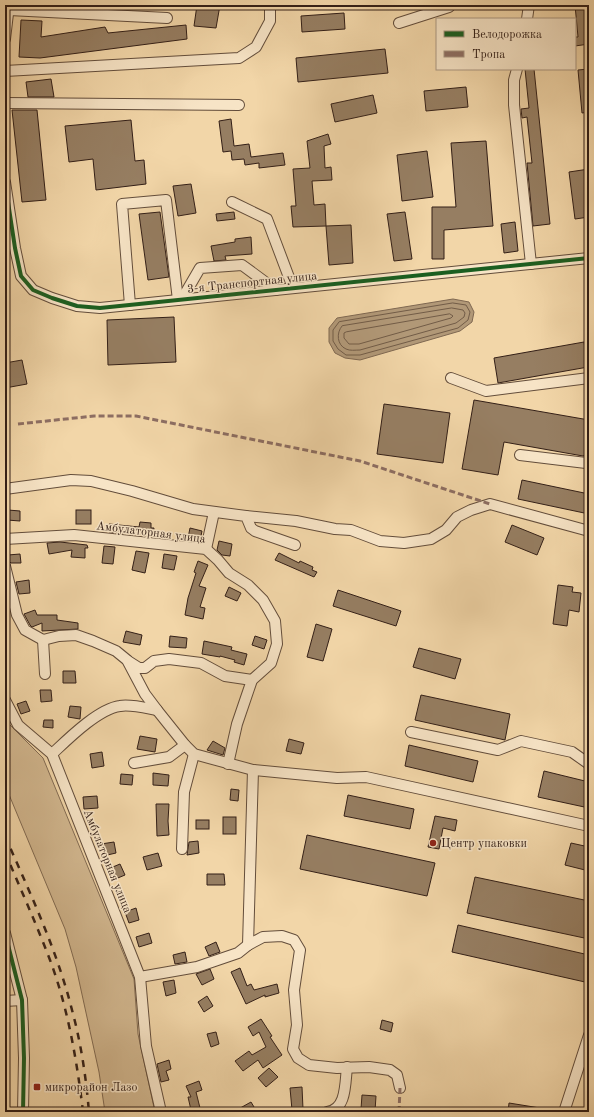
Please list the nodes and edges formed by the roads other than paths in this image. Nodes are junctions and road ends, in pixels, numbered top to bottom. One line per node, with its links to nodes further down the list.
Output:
1 (270, 5): 10 (street)
2 (449, 5): 7 (street)
3 (529, 5): 6 (street)
4 (9, 8): 5 (street); 8 (street)
5 (167, 18)
6 (527, 18)
7 (399, 23)
8 (5, 39)
9 (517, 70): 16 (street)
10 (5, 71)
11 (5, 103): 12 (street)
12 (239, 105)
13 (5, 182): 20 (street, 3-я Транспортная улица)
14 (232, 202): 17 (street)
15 (589, 258): 16 (street, 3-я Транспортная улица)
16 (531, 264): 17 (street, 3-я Транспортная улица)
17 (293, 288): 18 (street, 3-я Транспортная улица)
18 (276, 290): 19 (street, 3-я Транспортная улица); 19 (street)
19 (180, 300): 20 (street, 3-я Транспортная улица); 20 (street)
20 (130, 304)
21 (451, 378): 22 (street)
22 (589, 378)
23 (520, 455): 24 (street)
24 (589, 459)
25 (5, 489): 26 (street)
26 (214, 512): 27 (street); 31 (street)
27 (246, 516): 28 (street); 30 (street)
28 (589, 531)
29 (5, 539): 31 (street, Амбулаторная улица)
30 (295, 545)
31 (206, 549): 36 (street, Амбулаторная улица)
32 (5, 566): 33 (street)
33 (43, 640): 34 (street); 35 (street)
34 (127, 660): 36 (street); 38 (street)
35 (45, 674)
36 (252, 680): 44 (street, Амбулаторная улица)
37 (5, 700): 41 (street, Амбулаторная улица)
38 (157, 710): 40 (street); 41 (street)
39 (411, 732): 45 (street)
40 (184, 745): 42 (street); 43 (street)
41 (52, 754): 51 (street, Амбулаторная улица)
42 (194, 754): 44 (street); 48 (street)
43 (134, 763)
44 (228, 764): 46 (street)
45 (589, 764)
46 (253, 770): 47 (street); 50 (street)
47 (589, 826)
48 (182, 849)
49 (5, 933): 53 (street)
50 (248, 945): 51 (street); 55 (street)
51 (140, 977): 58 (street, Амбулаторная улица)
52 (5, 1000): 53 (street)
53 (22, 1000): 57 (street)
54 (589, 1035): 60 (street)
55 (347, 1067): 56 (street); 59 (street)
56 (400, 1088)
57 (23, 1112)
58 (161, 1112)
59 (327, 1112)
60 (564, 1112)

